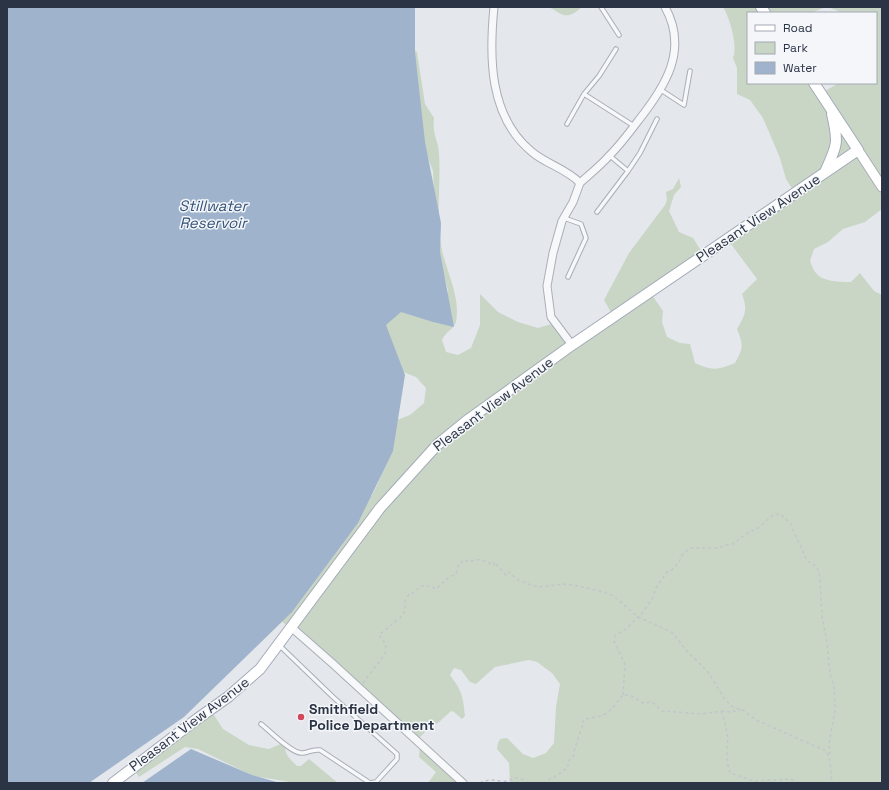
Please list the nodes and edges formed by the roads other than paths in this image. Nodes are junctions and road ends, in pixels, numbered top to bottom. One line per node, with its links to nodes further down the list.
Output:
1 (494, 7): 18 (street)
2 (600, 7): 4 (lane)
3 (664, 7): 8 (street)
4 (619, 35)
5 (616, 49): 9 (lane)
6 (690, 71): 8 (lane)
7 (815, 84): 10 (main road)
8 (661, 90): 13 (street)
9 (584, 94): 12 (lane); 13 (lane)
10 (831, 108): 14 (main road); 17 (main road)
11 (657, 119): 16 (lane)
12 (567, 124)
13 (634, 126): 15 (street)
14 (858, 150): 17 (main road, Pleasant View Avenue); 19 (main road)
15 (610, 156): 16 (lane); 18 (street)
16 (628, 171): 20 (lane)
17 (825, 172): 23 (main road, Pleasant View Avenue)
18 (580, 184): 21 (street)
19 (882, 187)
20 (597, 212)
21 (564, 218): 22 (lane); 23 (street)
22 (568, 276)
23 (572, 345): 24 (main road, Pleasant View Avenue)
24 (290, 627): 25 (main road, Pleasant View Avenue); 28 (street)
25 (278, 644): 26 (lane); 27 (main road, Pleasant View Avenue)
26 (261, 724)
27 (113, 783)
28 (463, 783)

